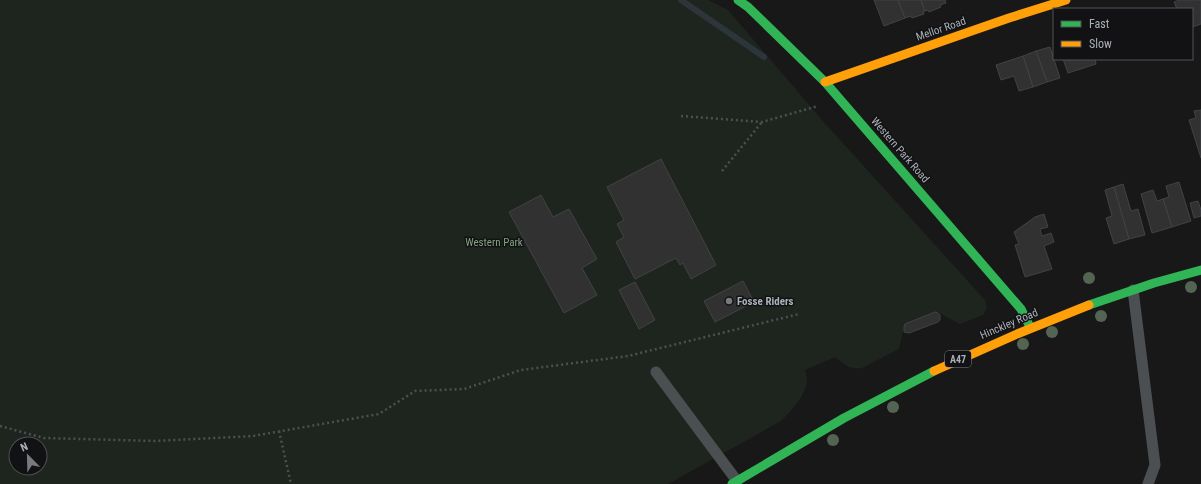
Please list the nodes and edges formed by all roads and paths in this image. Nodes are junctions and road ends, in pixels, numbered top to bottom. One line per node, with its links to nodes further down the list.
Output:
1 (738, 0): 3 (street, Western Park Road)
2 (1066, 0): 3 (street, Mellor Road)
3 (825, 82): 4 (street, Western Park Road)
4 (840, 99): 6 (path); 11 (street, Western Park Road)
5 (681, 116): 6 (path)
6 (762, 122): 7 (path)
7 (722, 171)
8 (1201, 270): 9 (street, Hinckley Road / A47)
9 (1133, 290): 11 (street, Hinckley Road / A47); 17 (lane)
10 (799, 314): 14 (path)
11 (1030, 327): 15 (street, Hinckley Road / A47)
12 (656, 372): 15 (lane)
13 (0, 426): 14 (path)
14 (279, 431): 16 (path)
15 (734, 483)
16 (291, 484)
17 (1148, 484)

